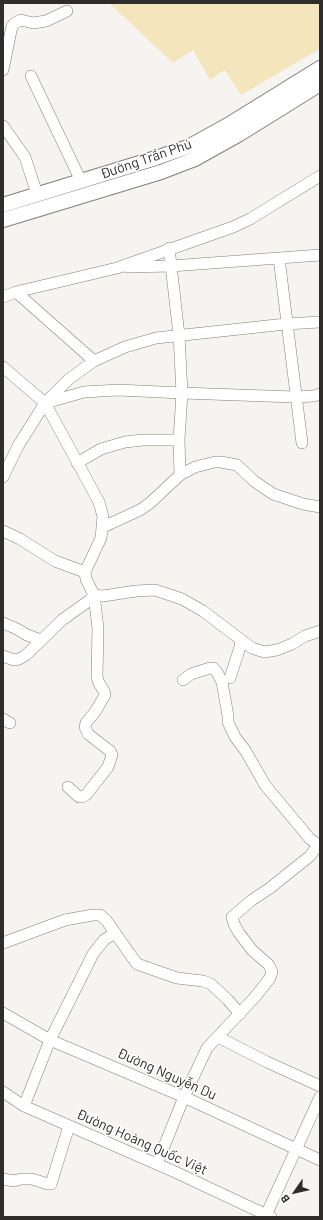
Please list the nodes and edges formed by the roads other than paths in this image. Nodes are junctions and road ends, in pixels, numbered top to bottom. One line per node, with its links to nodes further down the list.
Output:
1 (67, 11): 2 (street)
2 (4, 63)
3 (320, 68): 8 (main road, Đường Trần Phú)
4 (31, 76): 8 (street)
5 (320, 84): 11 (main road, Đường Trần Phú)
6 (3, 126): 9 (street)
7 (320, 176): 12 (street)
8 (81, 181): 9 (main road, Đường Trần Phú)
9 (38, 194): 10 (main road, Đường Trần Phú)
10 (3, 205)
11 (3, 220)
12 (169, 248): 15 (street); 16 (street)
13 (320, 255): 14 (street)
14 (279, 258): 15 (street); 20 (street)
15 (171, 266): 16 (street); 21 (street)
16 (117, 268): 17 (street)
17 (16, 292): 18 (street); 22 (street)
18 (3, 297)
19 (320, 322): 20 (street)
20 (286, 324): 21 (street); 26 (street)
21 (180, 335): 22 (street); 24 (street)
22 (94, 361): 27 (street)
23 (3, 367): 27 (street)
24 (182, 393): 26 (street); 27 (street); 28 (street)
25 (320, 394): 26 (street)
26 (295, 397): 29 (street)
27 (45, 403): 30 (street); 32 (street)
28 (179, 440): 30 (street); 31 (street)
29 (302, 443)
30 (77, 463): 34 (street)
31 (180, 475): 33 (street); 34 (street)
32 (3, 477)
33 (320, 507)
34 (103, 527): 36 (street)
35 (3, 531): 36 (street)
36 (85, 572): 37 (street)
37 (94, 595): 40 (street); 41 (street); 45 (street)
38 (3, 623): 40 (street)
39 (320, 631): 41 (street)
40 (41, 640): 42 (street)
41 (241, 640): 43 (street)
42 (3, 656)
43 (230, 678)
44 (183, 680): 46 (street)
45 (68, 787)
46 (319, 845): 50 (street)
47 (115, 934): 48 (street); 50 (street); 52 (street)
48 (3, 943)
49 (3, 1013): 52 (street, Đường Nguyễn Du)
50 (240, 1014): 51 (street)
51 (218, 1037): 53 (street); 55 (street)
52 (50, 1040): 55 (street, Đường Nguyễn Du); 57 (street)
53 (320, 1086)
54 (3, 1092): 57 (street, Đường Hoàng Quốc Việt)
55 (184, 1097): 59 (street, Đường Nguyễn Du); 61 (street)
56 (320, 1098): 59 (street)
57 (24, 1106): 58 (street, Đường Hoàng Quốc Việt)
58 (68, 1126): 61 (street, Đường Hoàng Quốc Việt); 62 (street)
59 (296, 1149): 60 (street, Đường Nguyễn Du); 63 (street)
60 (320, 1160)
61 (157, 1164): 63 (street, Đường Hoàng Quốc Việt)
62 (3, 1179)
63 (269, 1216)

